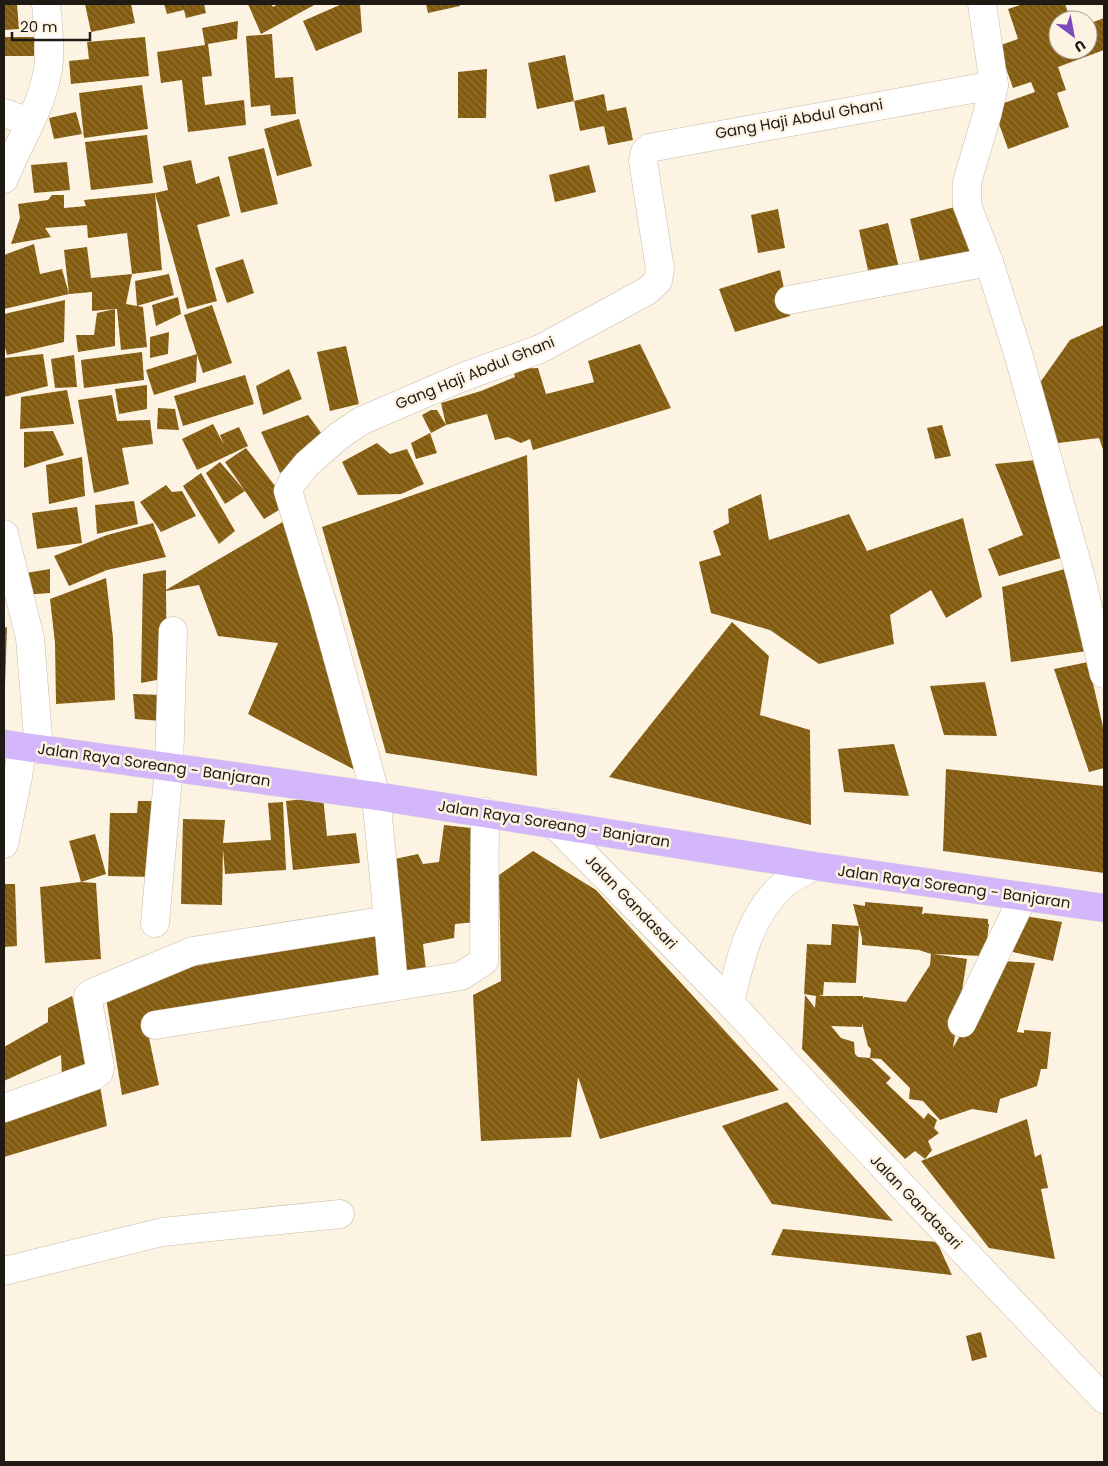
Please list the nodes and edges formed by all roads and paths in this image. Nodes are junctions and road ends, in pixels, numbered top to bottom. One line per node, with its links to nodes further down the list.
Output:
1 (46, 4): 5 (street)
2 (982, 4): 3 (street)
3 (994, 84): 7 (street); 14 (street, Gang Haji Abdul Ghani)
4 (4, 113): 5 (street)
5 (30, 122): 6 (street)
6 (4, 179)
7 (989, 262): 8 (street); 11 (street)
8 (790, 300)
9 (4, 534): 12 (street)
10 (173, 631): 13 (street)
11 (1104, 674)
12 (22, 747): 13 (main road, Jalan Raya Soreang - Banjaran); 17 (street)
13 (169, 767): 14 (main road, Jalan Raya Soreang - Banjaran); 22 (street)
14 (376, 796): 15 (main road, Jalan Raya Soreang - Banjaran); 21 (street)
15 (485, 812): 16 (main road, Jalan Raya Soreang - Banjaran); 23 (street)
16 (553, 823): 18 (main road, Jalan Raya Soreang - Banjaran); 24 (street, Jalan Gandasari)
17 (4, 844)
18 (814, 866): 19 (main road, Jalan Raya Soreang - Banjaran); 24 (street)
19 (1023, 897): 20 (main road, Jalan Raya Soreang - Banjaran); 25 (street)
20 (1104, 908)
21 (388, 920): 23 (street); 27 (street)
22 (155, 923)
23 (394, 986): 26 (street)
24 (730, 1003): 30 (street, Jalan Gandasari)
25 (962, 1023)
26 (155, 1025)
27 (4, 1108)
28 (340, 1214): 29 (street)
29 (4, 1271)
30 (1104, 1399)

